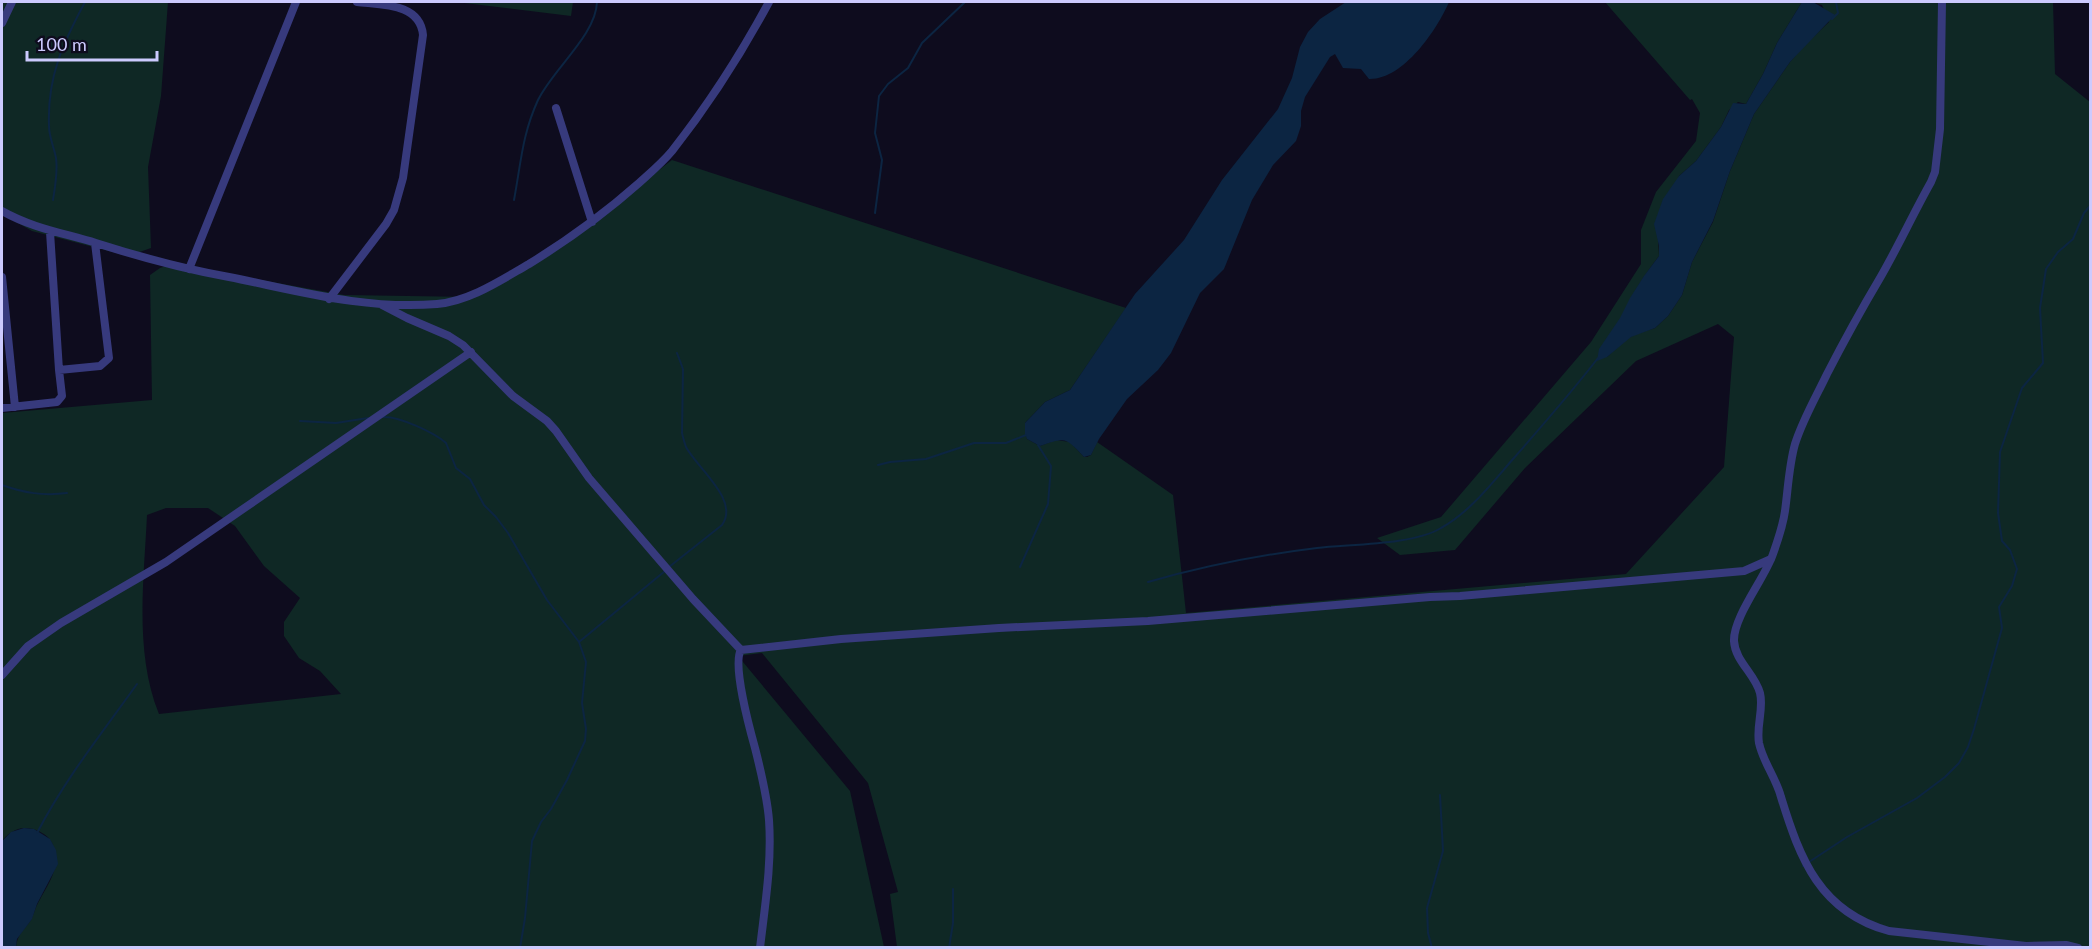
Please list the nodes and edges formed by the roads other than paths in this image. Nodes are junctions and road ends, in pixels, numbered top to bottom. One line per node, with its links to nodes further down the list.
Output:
1 (12, 2): 6 (street)
2 (296, 2): 12 (street)
3 (357, 2): 14 (street)
4 (769, 2): 9 (street)
5 (1942, 2): 20 (street)
6 (2, 23)
7 (556, 108): 9 (street)
8 (2, 211): 10 (street)
9 (592, 222): 15 (street)
10 (50, 232): 11 (street); 17 (street)
11 (95, 243): 12 (street); 17 (street)
12 (189, 270): 14 (street)
13 (2, 277): 18 (street)
14 (329, 299): 15 (street)
15 (382, 304): 16 (street)
16 (471, 352): 21 (street); 22 (street)
17 (59, 370): 18 (street)
18 (15, 407): 19 (street)
19 (2, 408)
20 (1771, 559): 21 (street); 24 (street)
21 (741, 650): 23 (street)
22 (2, 675)
23 (760, 948)
24 (2078, 948)

